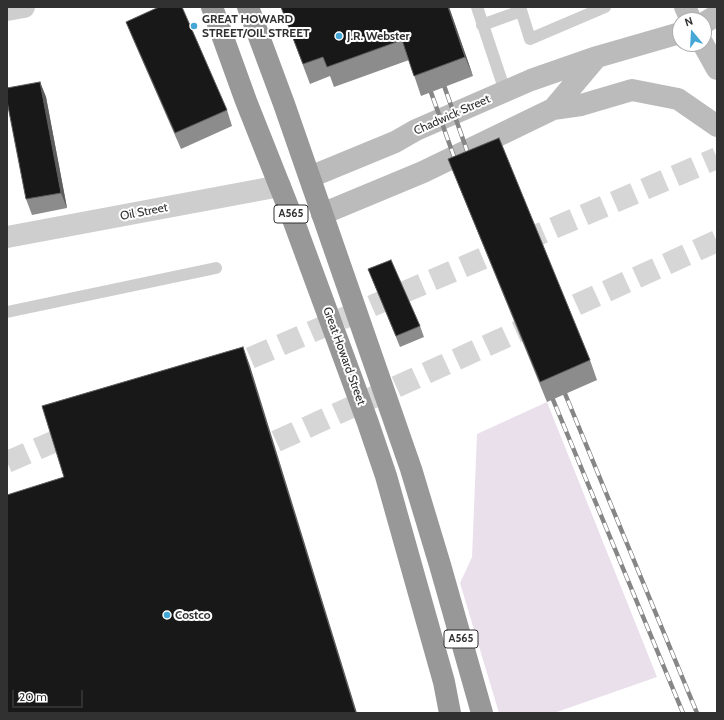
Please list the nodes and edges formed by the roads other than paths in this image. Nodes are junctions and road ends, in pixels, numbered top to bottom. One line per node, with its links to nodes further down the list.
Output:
1 (24, 7): 7 (street)
2 (212, 7): 17 (highway, Great Howard Street / A565)
3 (248, 7): 16 (highway, A565)
4 (477, 7): 8 (lane)
5 (605, 7): 6 (lane)
6 (520, 9): 8 (lane)
7 (7, 10)
8 (482, 24): 13 (lane)
9 (672, 36): 11 (street, Chadwick Street)
10 (707, 52): 12 (street)
11 (597, 57): 13 (street, Chadwick Street); 14 (street)
12 (717, 69)
13 (505, 91): 16 (street, Chadwick Street)
14 (553, 110): 15 (street); 18 (street)
15 (717, 126)
16 (310, 177): 18 (highway, A565)
17 (280, 186): 19 (street, Oil Street); 22 (highway, Great Howard Street / A565)
18 (322, 214): 23 (highway, A565)
19 (7, 237)
20 (216, 268): 21 (lane)
21 (7, 312)
22 (450, 713)
23 (482, 713)

